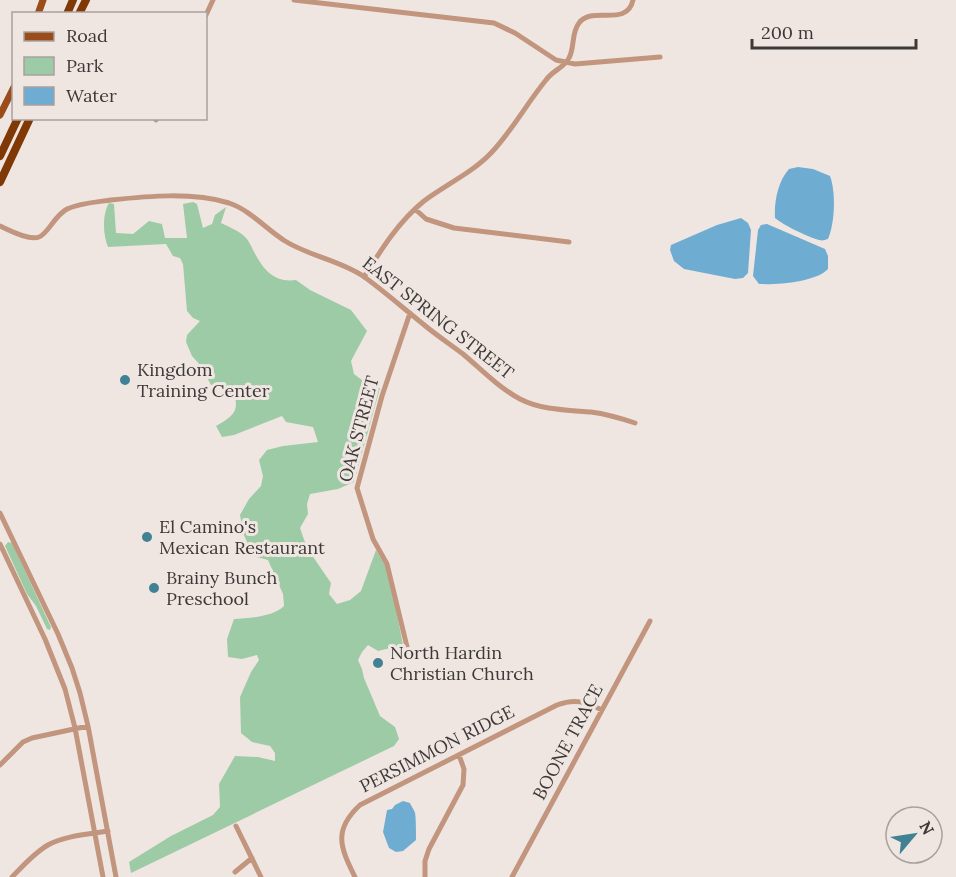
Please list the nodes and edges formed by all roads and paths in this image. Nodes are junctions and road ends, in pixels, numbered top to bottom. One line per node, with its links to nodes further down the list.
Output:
1 (294, 0): 4 (street)
2 (633, 0): 4 (street)
3 (660, 57): 4 (street)
4 (566, 63): 11 (street)
5 (12, 91): 6 (main road)
6 (0, 115)
7 (17, 120): 9 (highway)
8 (29, 120): 10 (highway)
9 (0, 156)
10 (0, 182)
11 (415, 209): 13 (street); 14 (street)
12 (0, 226): 14 (street, EAST SPRING STREET)
13 (569, 242)
14 (364, 277): 15 (street, EAST SPRING STREET)
15 (410, 314): 16 (street, EAST SPRING STREET); 20 (street, OAK STREET)
16 (635, 423)
17 (0, 513): 22 (street)
18 (0, 544): 23 (street)
19 (650, 621): 21 (street, BOONE TRACE)
20 (409, 655)
21 (602, 710): 24 (street, PERSIMMON RIDGE); 37 (street, BOONE TRACE)
22 (88, 726): 23 (street); 27 (street)
23 (75, 728): 25 (street); 28 (street)
24 (459, 755): 35 (street, PERSIMMON RIDGE); 36 (street)
25 (0, 765)
26 (236, 826): 29 (street)
27 (108, 831): 28 (street); 33 (street)
28 (95, 833): 31 (street); 32 (street)
29 (252, 858): 30 (street); 34 (street)
30 (235, 872)
31 (12, 877)
32 (103, 877)
33 (116, 877)
34 (261, 877)
35 (355, 877)
36 (425, 877)
37 (512, 877)

